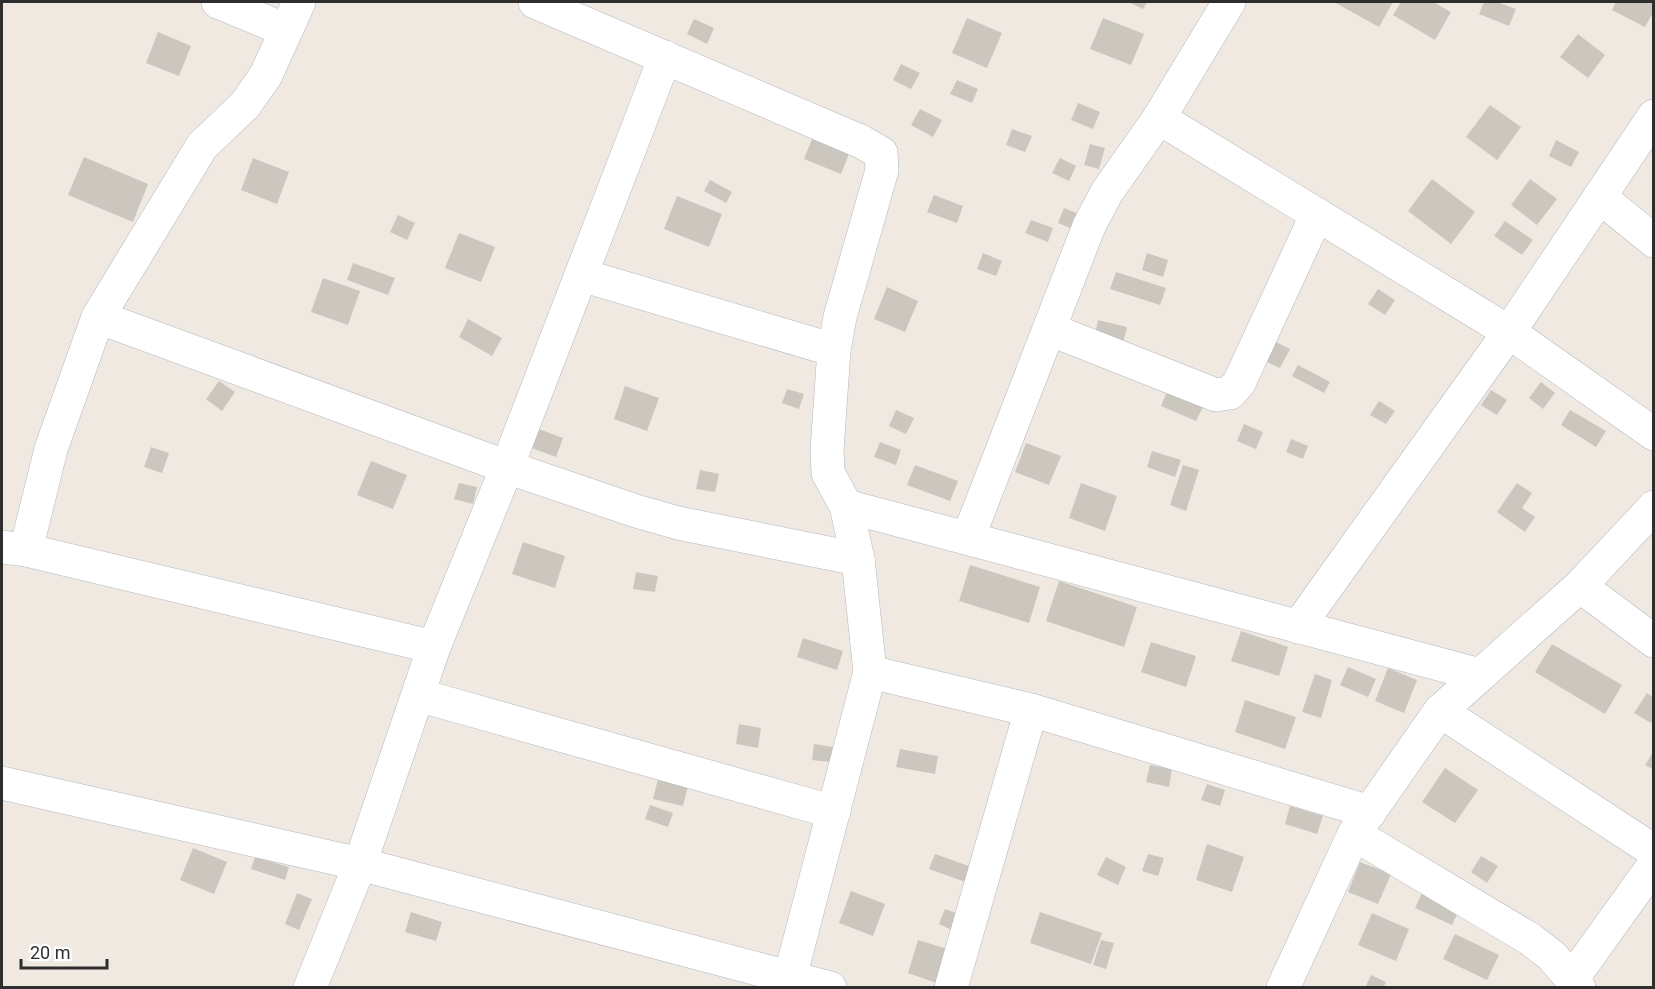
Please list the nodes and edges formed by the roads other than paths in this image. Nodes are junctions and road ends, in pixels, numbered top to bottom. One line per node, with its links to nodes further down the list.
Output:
1 (218, 2): 4 (street)
2 (535, 2): 5 (street)
3 (1229, 2): 7 (street)
4 (292, 16): 12 (street)
5 (665, 57): 11 (street); 15 (street)
6 (1653, 116): 8 (street)
7 (1159, 118): 9 (street); 13 (street)
8 (1600, 196): 10 (street); 14 (street)
9 (1317, 214): 13 (street); 14 (street)
10 (1653, 240)
11 (581, 275): 15 (street); 17 (street)
12 (98, 317): 17 (street); 21 (street)
13 (1049, 329): 20 (street)
14 (1509, 332): 16 (street); 24 (street)
15 (834, 350): 18 (street)
16 (1653, 434)
17 (507, 467): 22 (street); 26 (street)
18 (846, 506): 20 (street); 22 (street)
19 (1653, 507): 23 (street)
20 (968, 538): 24 (street)
21 (14, 549): 26 (street)
22 (858, 559): 27 (street)
23 (1580, 586): 25 (street); 28 (street)
24 (1298, 627): 28 (street)
25 (1653, 642)
26 (434, 646): 29 (street)
27 (870, 672): 30 (street); 33 (street)
28 (1480, 675): 31 (street)
29 (418, 694): 33 (street); 36 (street)
30 (1031, 710): 34 (street); 41 (street)
31 (1440, 711): 34 (street); 35 (street)
32 (2, 783): 36 (street)
33 (834, 812): 39 (street)
34 (1362, 823): 38 (street); 42 (street)
35 (1653, 851)
36 (360, 864): 39 (street); 40 (street)
37 (1653, 865): 38 (street)
38 (1575, 983)
39 (812, 984)
40 (310, 987)
41 (951, 987)
42 (1283, 987)

